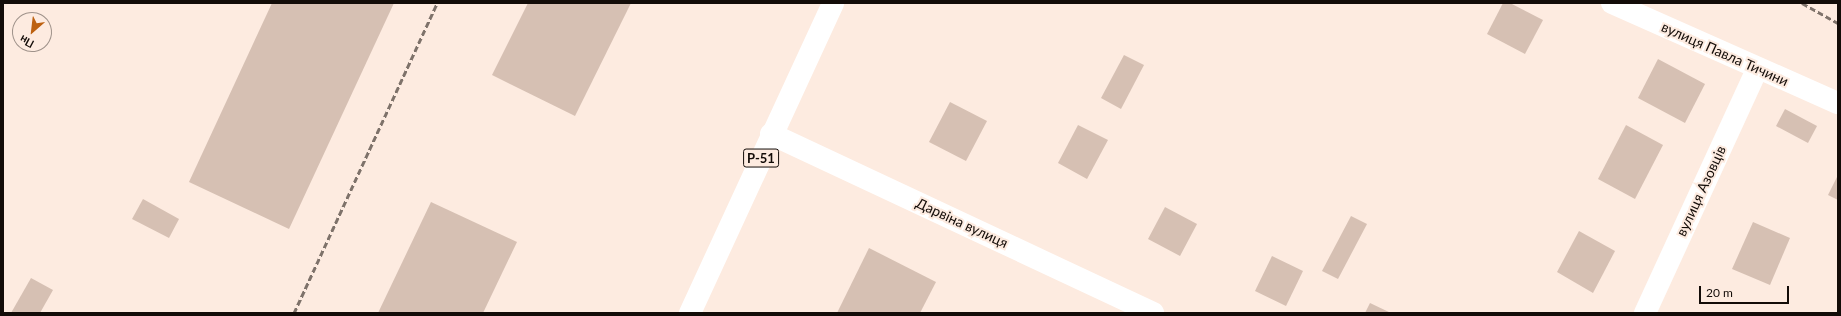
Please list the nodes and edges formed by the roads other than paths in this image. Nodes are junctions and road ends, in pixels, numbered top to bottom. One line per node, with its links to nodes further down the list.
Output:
1 (833, 3): 5 (street, Р-51)
2 (1612, 3): 3 (street, вулиця Павла Тичини)
3 (1757, 69): 4 (street, вулиця Павла Тичини); 8 (street, вулиця Азовців)
4 (1838, 102)
5 (771, 134): 6 (street, Р-51); 7 (street, Дарвіна вулиця)
6 (690, 313)
7 (1153, 313)
8 (1645, 313)

